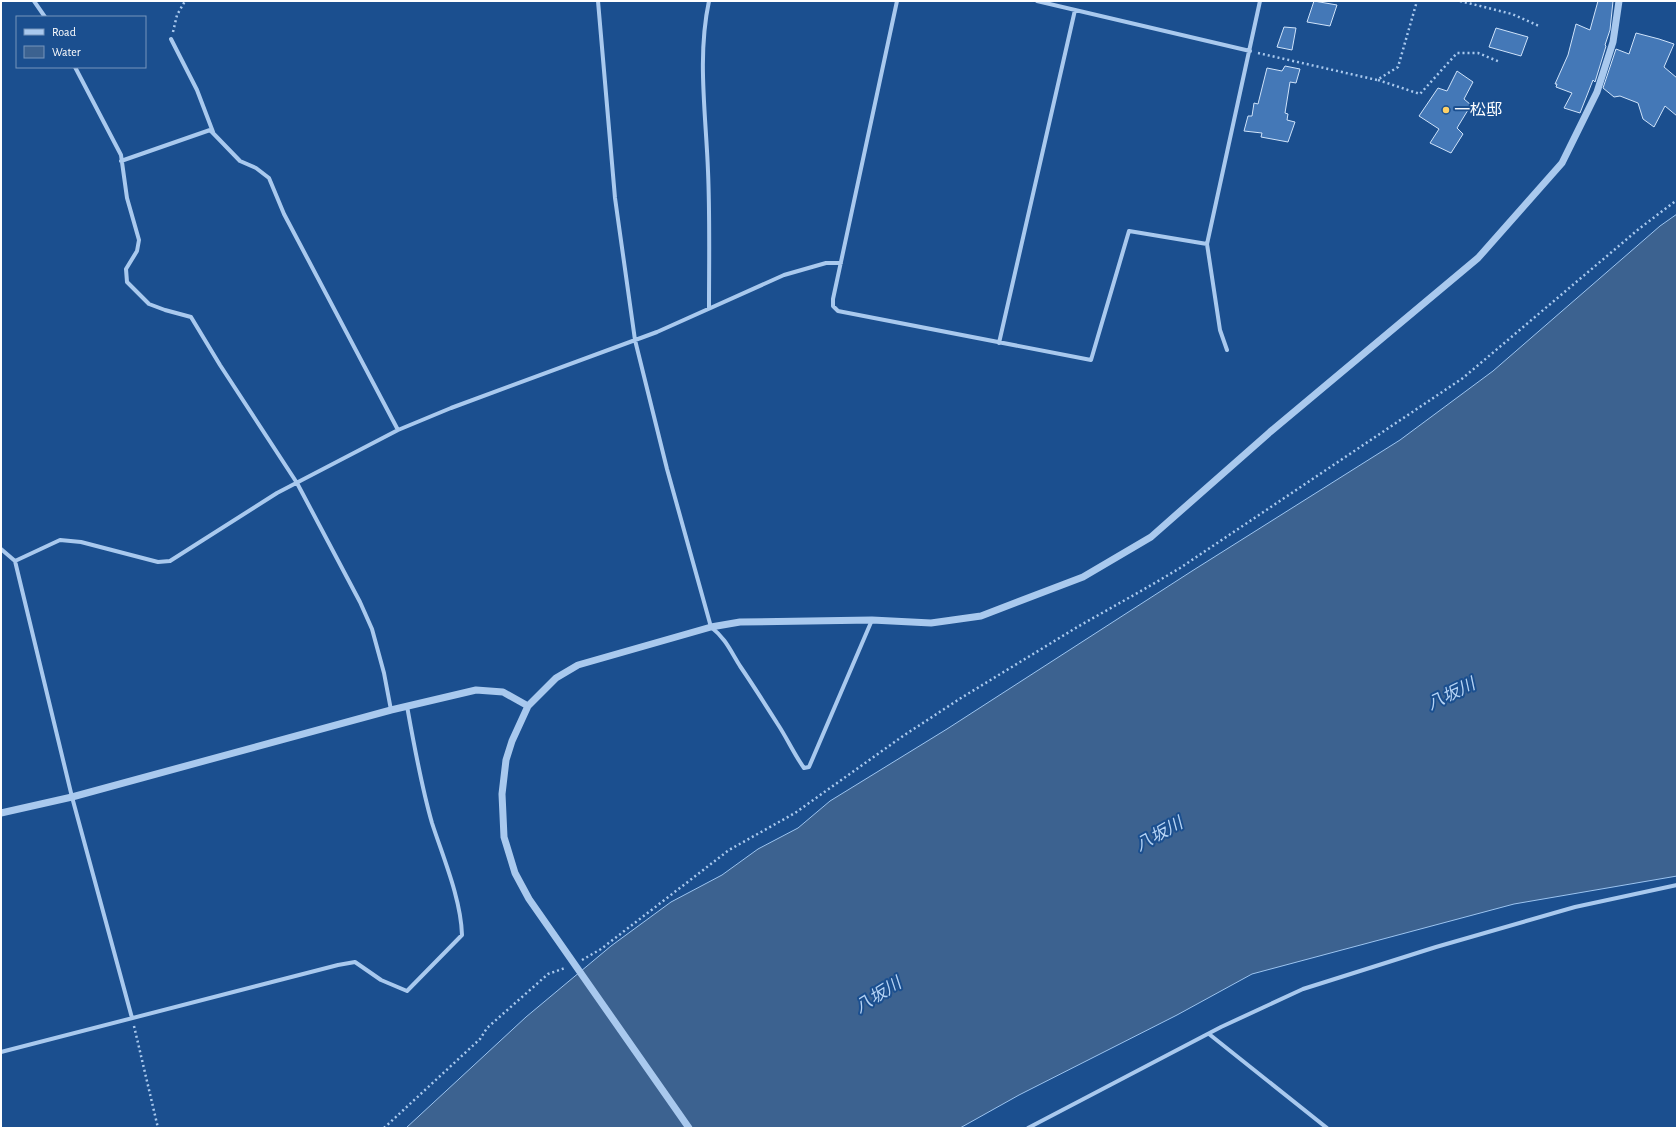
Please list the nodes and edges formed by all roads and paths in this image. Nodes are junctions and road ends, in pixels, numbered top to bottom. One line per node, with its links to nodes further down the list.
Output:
1 (34, 1): 12 (street)
2 (185, 1): 14 (path)
3 (598, 1): 25 (street)
4 (708, 1): 24 (street)
5 (897, 1): 23 (street)
6 (1037, 1): 11 (street)
7 (1260, 1): 15 (street)
8 (1416, 1): 18 (path)
9 (1460, 1): 13 (path)
10 (1619, 1): 32 (street)
11 (1075, 10): 15 (street); 26 (street)
12 (44, 16)
13 (1539, 26)
14 (171, 39): 19 (street)
15 (1250, 51): 18 (path); 22 (street)
16 (1500, 62): 18 (path)
17 (75, 68): 20 (street)
18 (1377, 80)
19 (214, 134): 20 (street); 28 (street)
20 (121, 161): 29 (street)
21 (1677, 200): 40 (path)
22 (1207, 244): 26 (street); 27 (street)
23 (840, 263): 24 (street); 26 (street)
24 (709, 308): 25 (street)
25 (635, 340): 28 (street); 33 (street)
26 (999, 343)
27 (1227, 350)
28 (398, 430): 29 (street)
29 (298, 483): 31 (street); 36 (street)
30 (1, 549): 31 (street)
31 (14, 561): 37 (street)
32 (872, 620): 33 (street); 33 (street)
33 (710, 628): 35 (street)
34 (407, 706): 35 (street); 36 (street); 41 (street)
35 (528, 706): 40 (street)
36 (391, 710): 37 (street)
37 (72, 797): 38 (street); 41 (street)
38 (1, 813)
39 (1677, 885): 42 (street)
40 (575, 964): 45 (path); 46 (street)
41 (132, 1018): 43 (street); 44 (path)
42 (1209, 1034): 47 (street); 48 (street)
43 (1, 1052)
44 (158, 1128)
45 (384, 1128)
46 (689, 1128)
47 (1028, 1128)
48 (1327, 1128)

